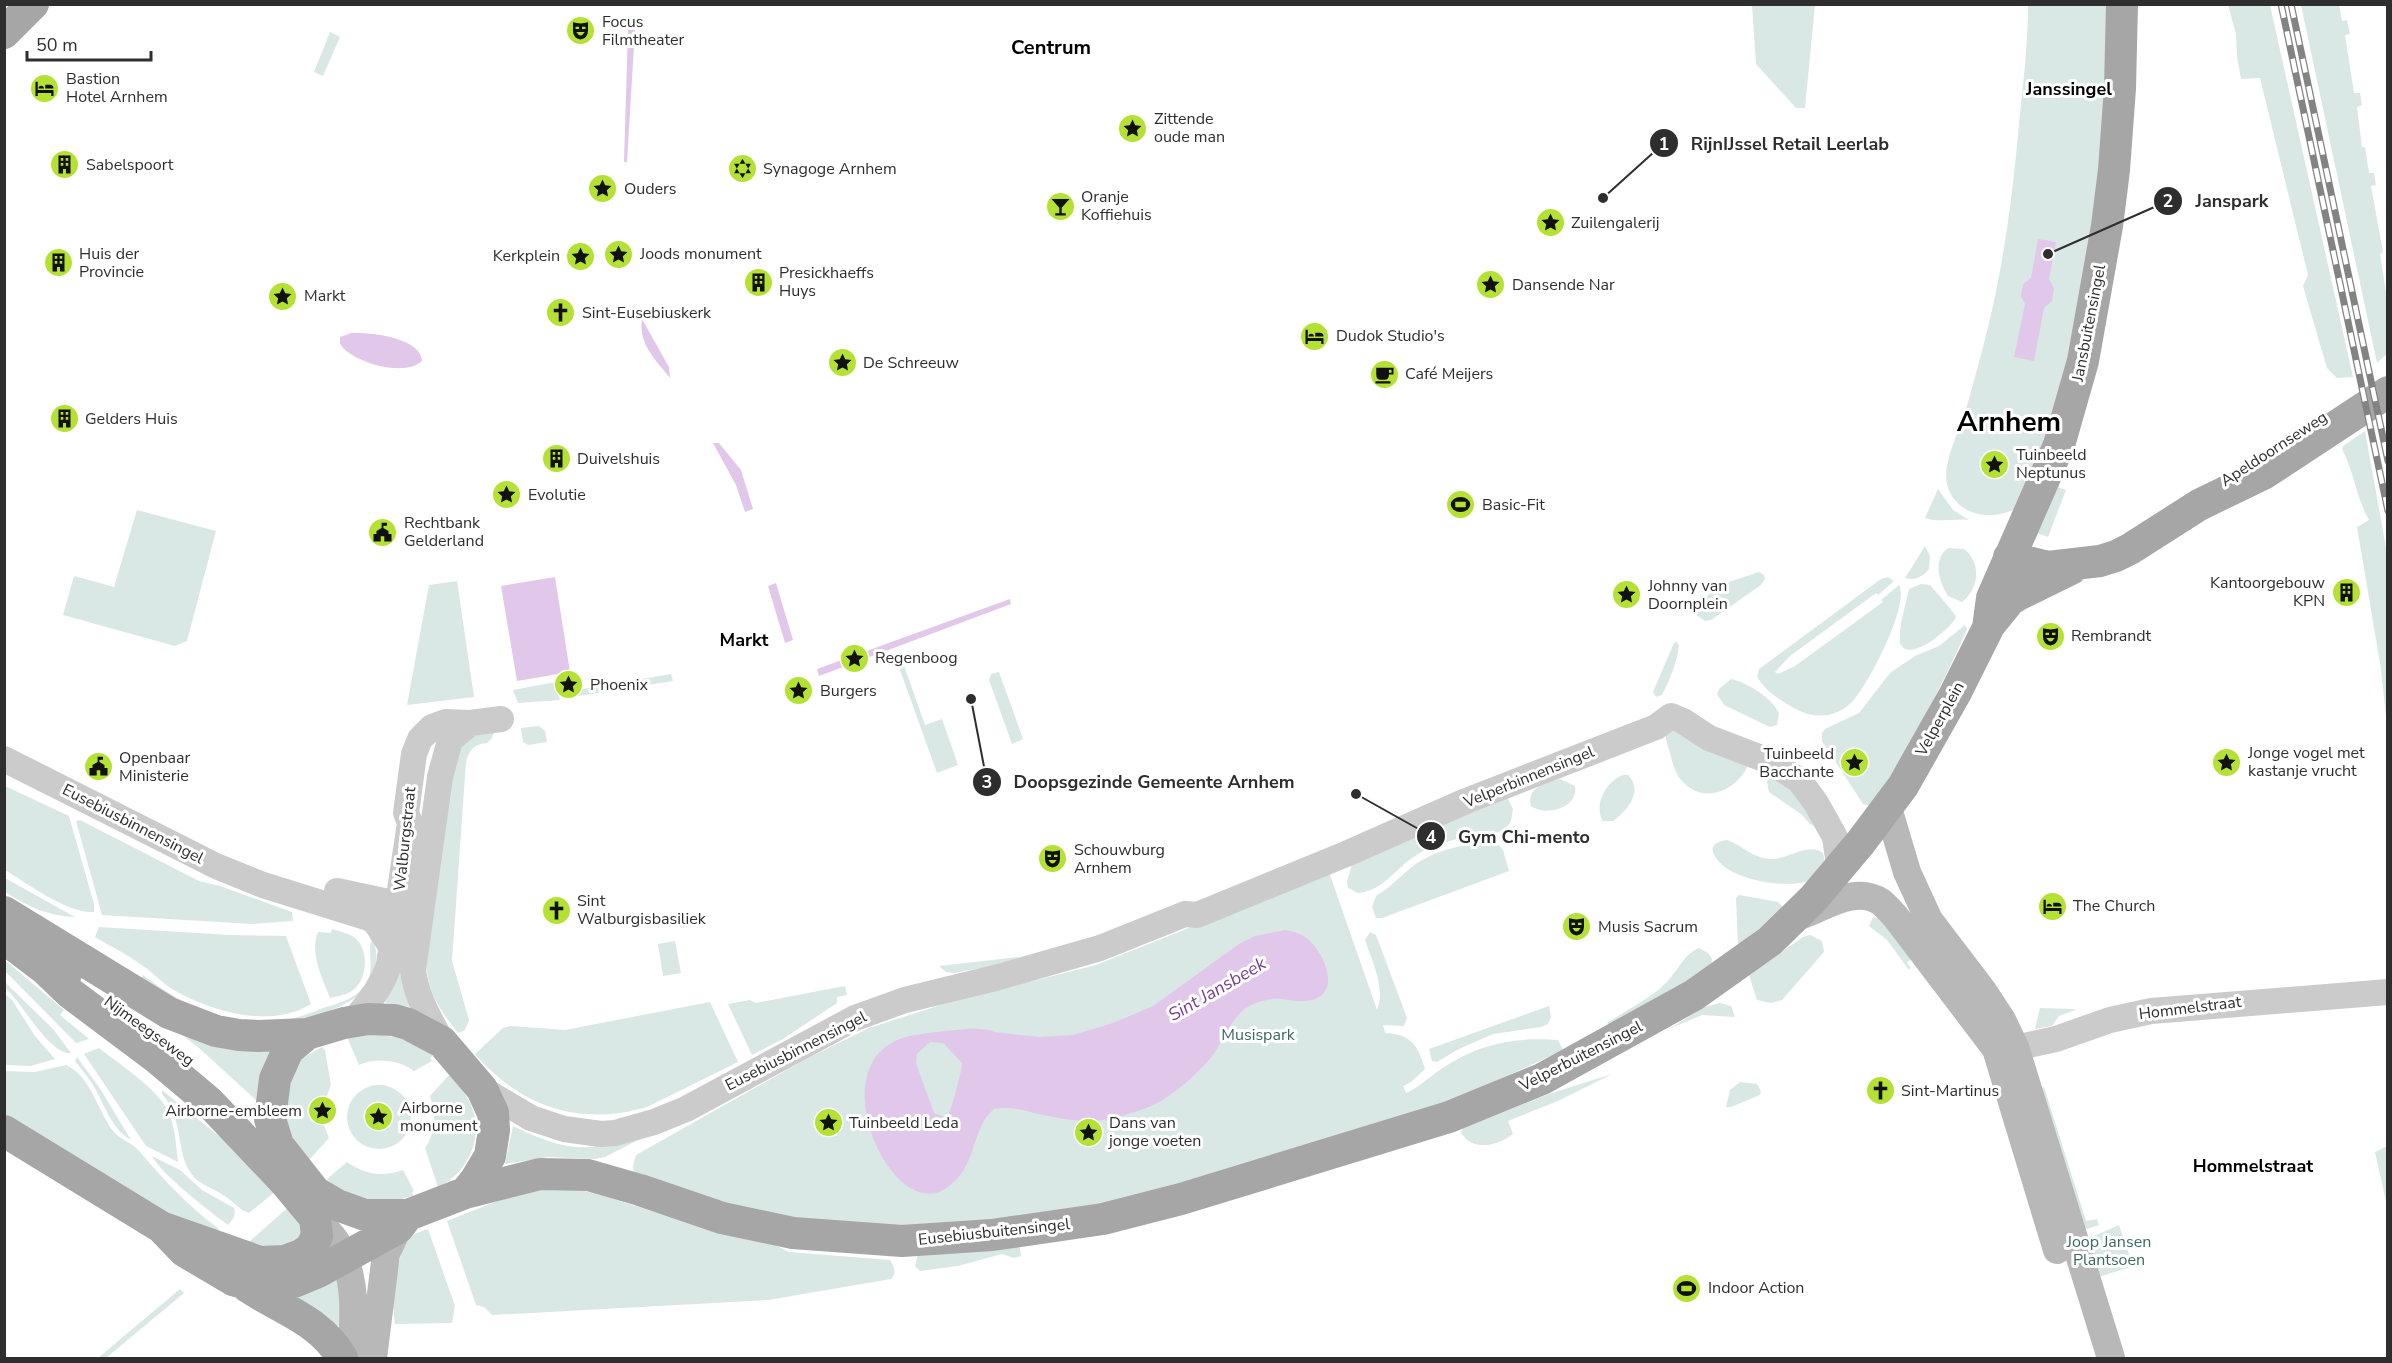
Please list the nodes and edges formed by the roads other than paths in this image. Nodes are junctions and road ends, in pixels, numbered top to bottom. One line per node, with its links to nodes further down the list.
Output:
1 (33, 4): 3 (main road)
2 (2122, 4): 7 (main road, Jansbuitensingel)
3 (4, 33)
4 (2388, 374): 6 (main road, Apeldoornseweg)
5 (2388, 392): 6 (main road, Apeldoornseweg)
6 (2199, 505): 8 (main road)
7 (2009, 557): 8 (main road); 9 (main road, Velperplein)
8 (2086, 562): 9 (main road)
9 (1988, 628): 13 (main road, Velperplein)
10 (501, 719): 11 (street, Walburgstraat)
11 (470, 723): 16 (street, Walburgstraat); 17 (street, Walburgstraat)
12 (4, 759): 15 (street, Eusebiusbinnensingel)
13 (1888, 808): 14 (main road, Velperplein); 29 (main road)
14 (1839, 865): 19 (street, Velperbinnensingel); 20 (main road, Velperplein)
15 (263, 885): 17 (street, Eusebiusbinnensingel); 22 (street, Eusebiusbinnensingel)
16 (423, 893): 17 (street); 28 (street, Walburgstraat)
17 (398, 904): 22 (street, Walburgstraat)
18 (4, 912): 27 (main road, Nijmeegseweg)
19 (1185, 914): 30 (street, Eusebiusbinnensingel)
20 (1795, 917): 23 (main road, Velperplein); 29 (main road)
21 (4, 938): 24 (main road, Nijmeegseweg)
22 (392, 948): 26 (street, Walburgstraat)
23 (1738, 963): 32 (main road, Velperbuitensingel)
24 (45, 969): 33 (main road, Nijmeegseweg); 34 (main road)
25 (2388, 992): 29 (street, Hommelstraat)
26 (354, 1020): 27 (main road); 28 (main road)
27 (307, 1034): 33 (main road)
28 (442, 1042): 30 (main road)
29 (2006, 1049): 39 (main road); 45 (main road)
30 (482, 1089): 35 (main road)
31 (4, 1131): 38 (main road)
32 (1378, 1139): 35 (main road, Eusebiusbuitensingel)
33 (278, 1145): 34 (main road); 37 (main road)
34 (285, 1182): 36 (main road)
35 (465, 1193): 37 (main road)
36 (315, 1218): 38 (main road); 40 (main road)
37 (403, 1222): 40 (main road); 44 (main road)
38 (161, 1227): 41 (main road)
39 (2057, 1250)
40 (345, 1259): 41 (main road); 43 (main road)
41 (242, 1283): 42 (main road)
42 (342, 1359)
43 (351, 1359)
44 (373, 1359)
45 (2111, 1359)

